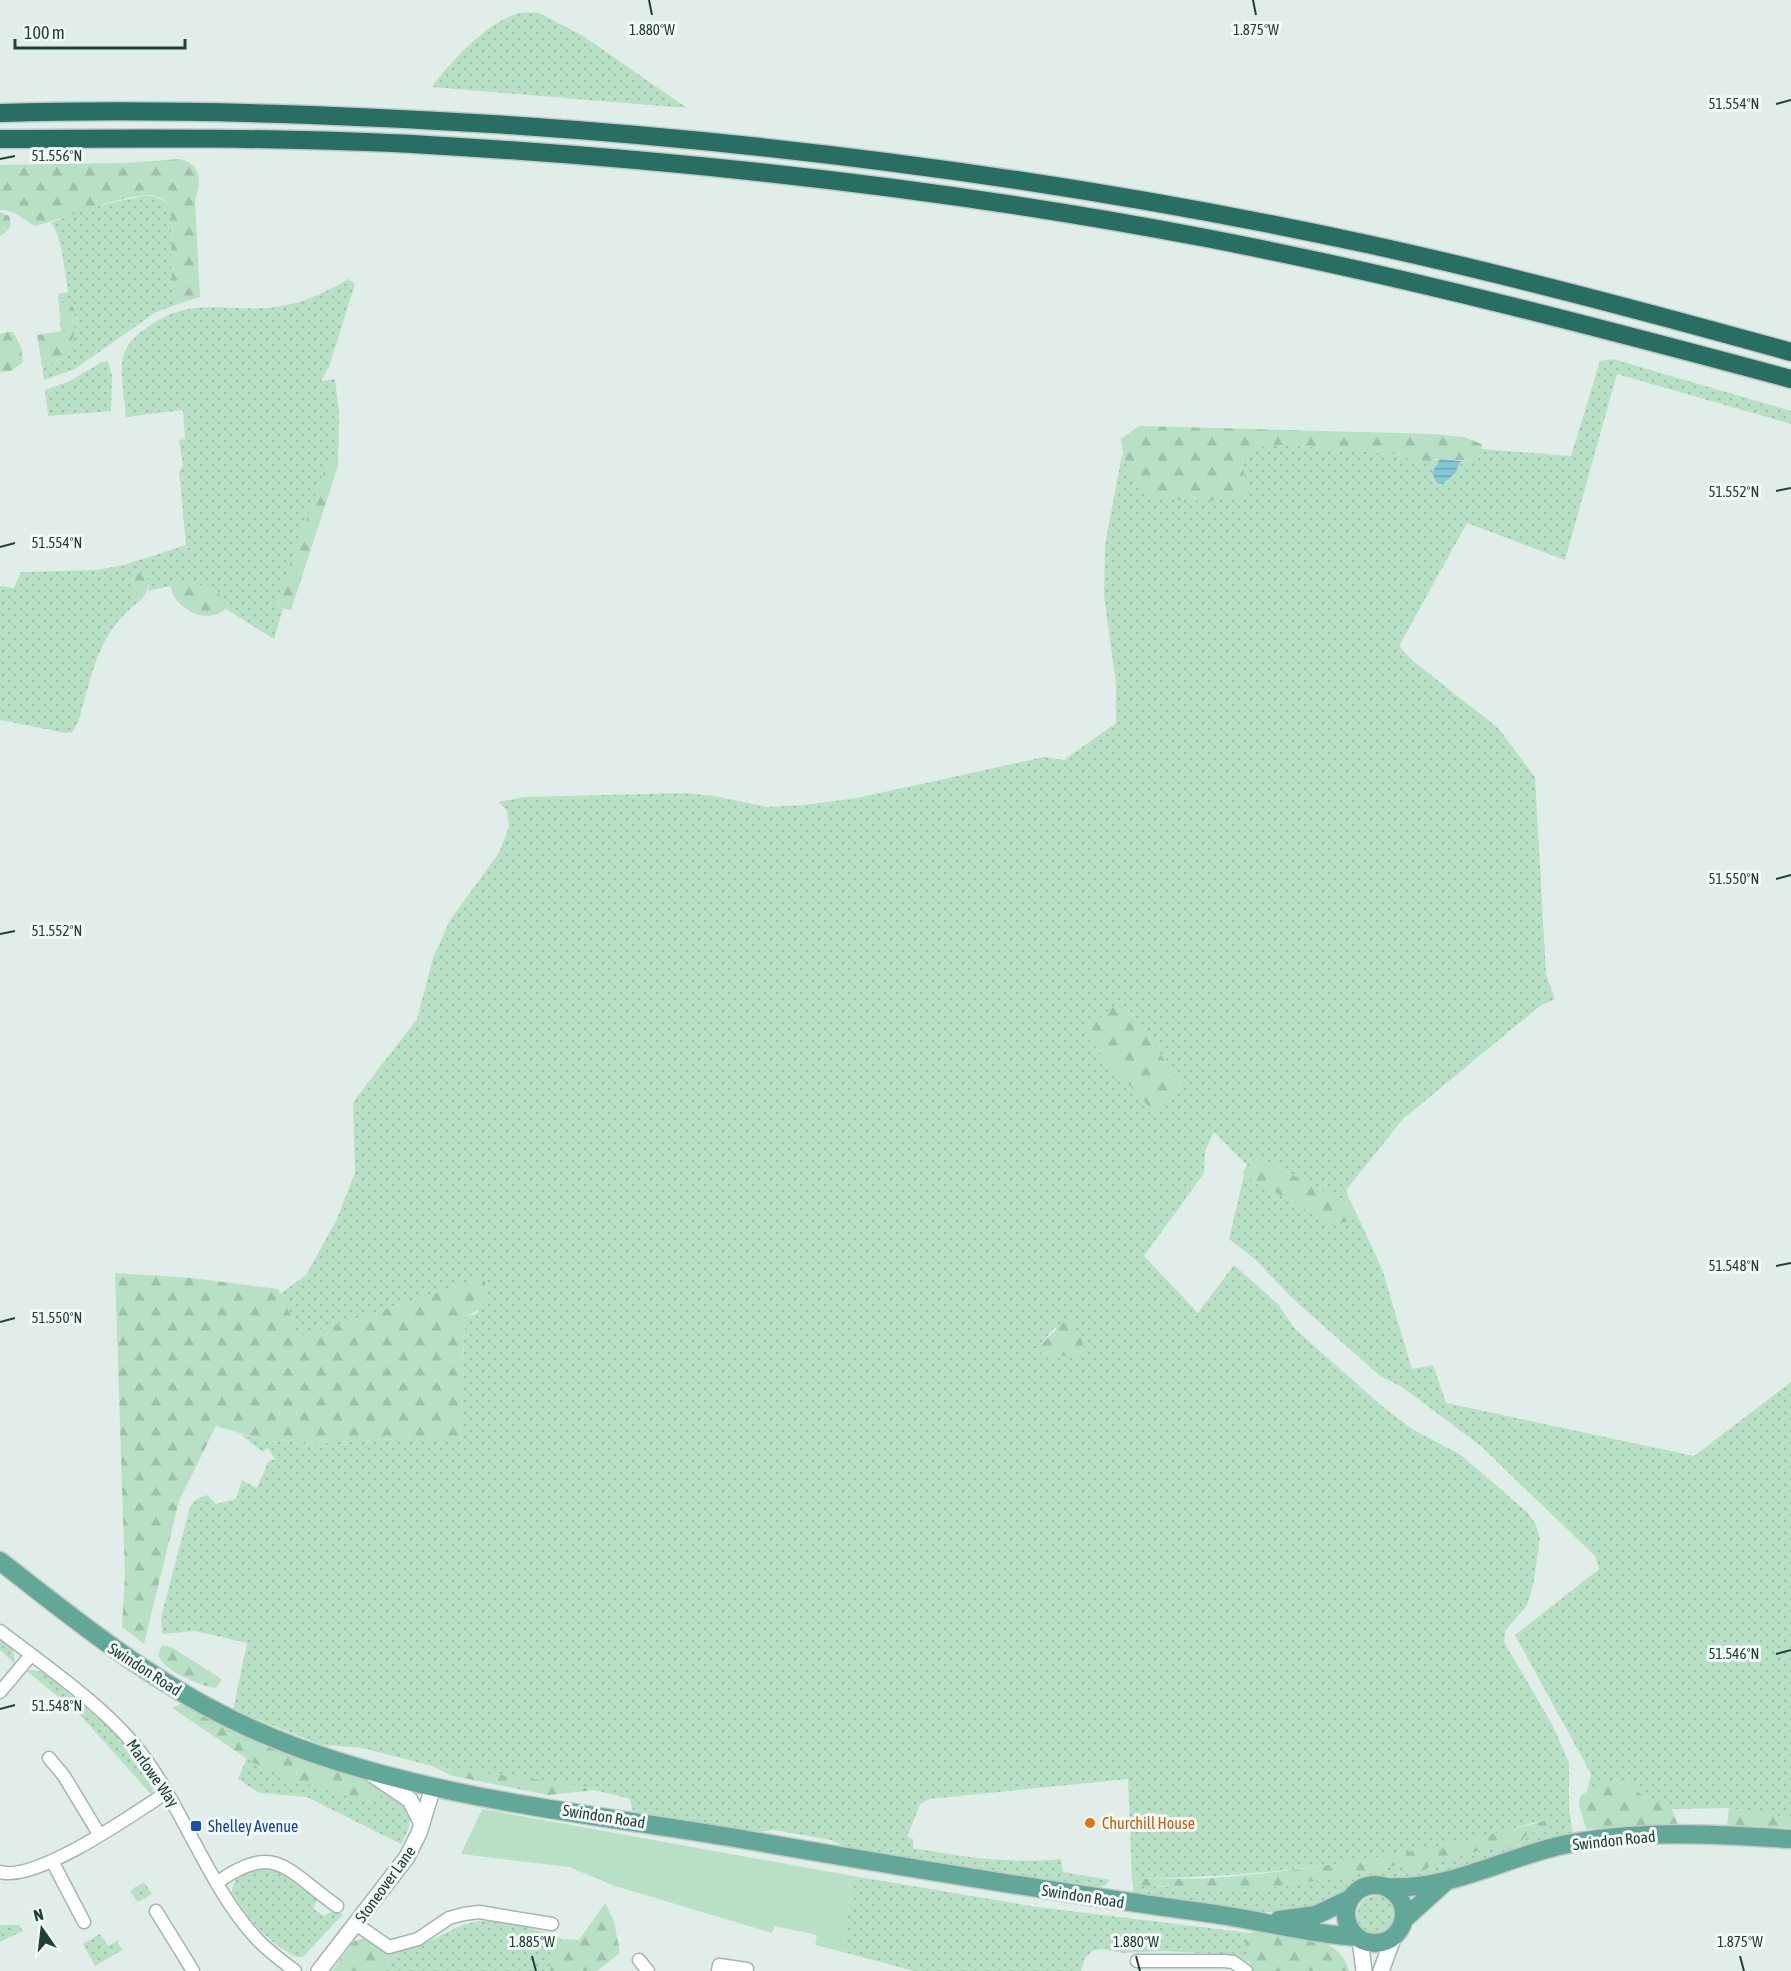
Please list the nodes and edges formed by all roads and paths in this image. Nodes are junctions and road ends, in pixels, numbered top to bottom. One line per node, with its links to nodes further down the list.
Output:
1 (0, 113): 3 (highway)
2 (0, 139): 4 (highway)
3 (1791, 352)
4 (1791, 379)
5 (0, 1561): 10 (main road, Swindon Road)
6 (0, 1631): 7 (street, Marlowe Way)
7 (31, 1655): 8 (street); 12 (street, Marlowe Way)
8 (0, 1692)
9 (49, 1758): 14 (street)
10 (360, 1768): 11 (main road, Swindon Road); 13 (street)
11 (433, 1787): 13 (street, Stoneover Lane); 25 (main road, Swindon Road)
12 (167, 1792): 14 (street); 18 (street, Marlowe Way)
13 (422, 1824): 27 (street, Stoneover Lane)
14 (99, 1834): 16 (street)
15 (1791, 1839): 19 (main road, Swindon Road)
16 (52, 1860): 17 (street); 26 (street)
17 (0, 1872)
18 (218, 1882): 22 (street); 35 (street, Marlowe Way)
19 (1444, 1883): 20 (main road, Swindon Road); 24 (main road, Swindon Road)
20 (1385, 1887): 21 (main road); 24 (main road)
21 (1350, 1899): 25 (main road, Swindon Road); 30 (main road)
22 (330, 1906)
23 (156, 1911): 34 (street)
24 (1403, 1920): 29 (main road)
25 (1262, 1921): 30 (main road, Swindon Road)
26 (84, 1922)
27 (356, 1923): 28 (street); 36 (street, Stoneover Lane)
28 (552, 1924)
29 (1394, 1936): 30 (main road); 41 (street)
30 (1358, 1938): 40 (street)
31 (639, 1960): 37 (street)
32 (1137, 1961): 39 (street)
33 (747, 1969): 38 (street)
34 (193, 1971)
35 (295, 1971)
36 (319, 1971)
37 (648, 1971)
38 (718, 1971)
39 (1246, 1971)
40 (1364, 1971)
41 (1381, 1971)

